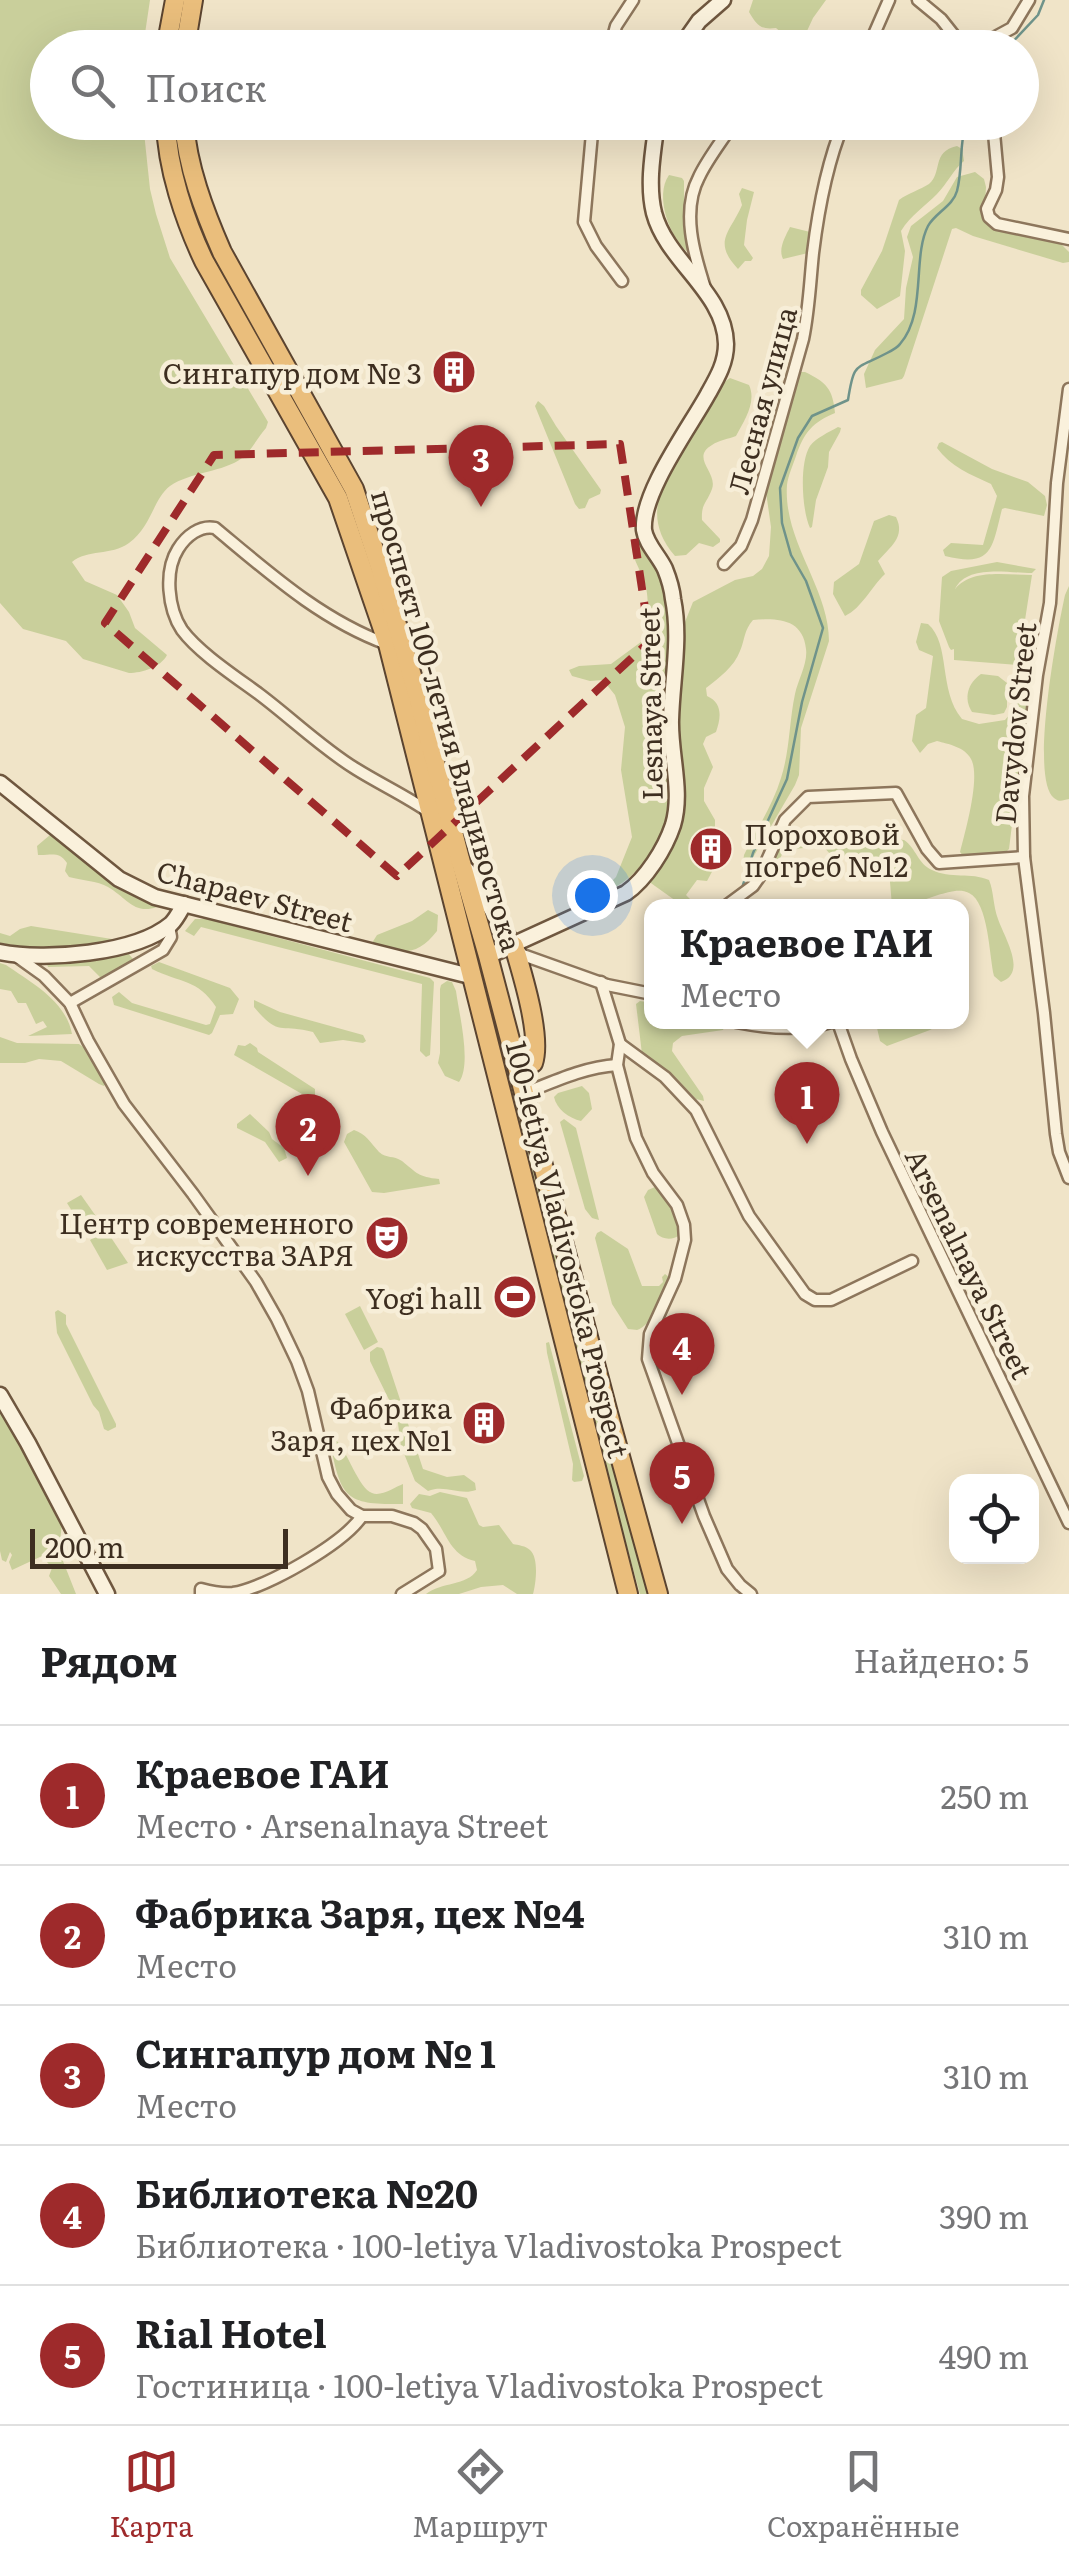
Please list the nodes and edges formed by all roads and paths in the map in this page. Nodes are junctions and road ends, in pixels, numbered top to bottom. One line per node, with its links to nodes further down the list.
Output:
1 (174, 0): 8 (highway)
2 (193, 0): 9 (highway)
3 (633, 0): 10 (street)
4 (723, 0): 11 (main road)
5 (889, 0): 12 (street)
6 (918, 0): 13 (street)
7 (1029, 0): 14 (street)
8 (169, 30)
9 (188, 30)
10 (615, 30)
11 (693, 30)
12 (876, 30)
13 (949, 30)
14 (1008, 30)
15 (166, 140): 27 (highway, проспект 100-летия Владивостока)
16 (186, 140): 31 (highway, проспект 100-летия Владивостока)
17 (591, 140): 23 (street)
18 (654, 140): 24 (main road, Lesnaya Street)
19 (723, 140): 24 (street)
20 (839, 140): 26 (street, Лесная улица)
21 (995, 140): 22 (street)
22 (1069, 238)
23 (622, 281)
24 (708, 296): 35 (main road, Lesnaya Street)
25 (1069, 389): 30 (street, Davydov Street)
26 (724, 564)
27 (388, 644): 29 (highway, проспект 100-летия Владивостока); 29 (street)
28 (0, 783): 33 (main road, Chapaev Street)
29 (430, 812): 38 (highway, проспект 100-летия Владивостока)
30 (1024, 857): 32 (street); 47 (street, Davydov Street)
31 (460, 859): 35 (main road); 37 (highway, проспект 100-летия Владивостока)
32 (735, 899)
33 (184, 904): 34 (main road); 38 (main road, Chapaev Street)
34 (169, 926): 36 (main road); 41 (street)
35 (514, 946): 37 (main road); 39 (street); 45 (highway)
36 (8, 954): 41 (street)
37 (488, 956): 45 (highway, проспект 100-летия Владивостока)
38 (470, 976): 55 (highway, 100-letiya Vladivostoka Prospect)
39 (601, 982): 40 (street); 43 (street)
40 (644, 992)
41 (70, 1004): 50 (street)
42 (840, 1029): 51 (street, Arsenalnaya Street)
43 (620, 1044): 44 (street); 48 (street)
44 (617, 1065): 46 (street); 57 (street)
45 (518, 1069): 46 (highway, 100-letiya Vladivostoka Prospect)
46 (526, 1094): 56 (highway, 100-letiya Vladivostoka Prospect)
47 (1069, 1178)
48 (912, 1261)
49 (0, 1395): 52 (main road)
50 (362, 1516): 53 (street); 54 (street)
51 (1069, 1523)
52 (107, 1594)
53 (201, 1594)
54 (402, 1594)
55 (628, 1594)
56 (658, 1594)
57 (752, 1594)

